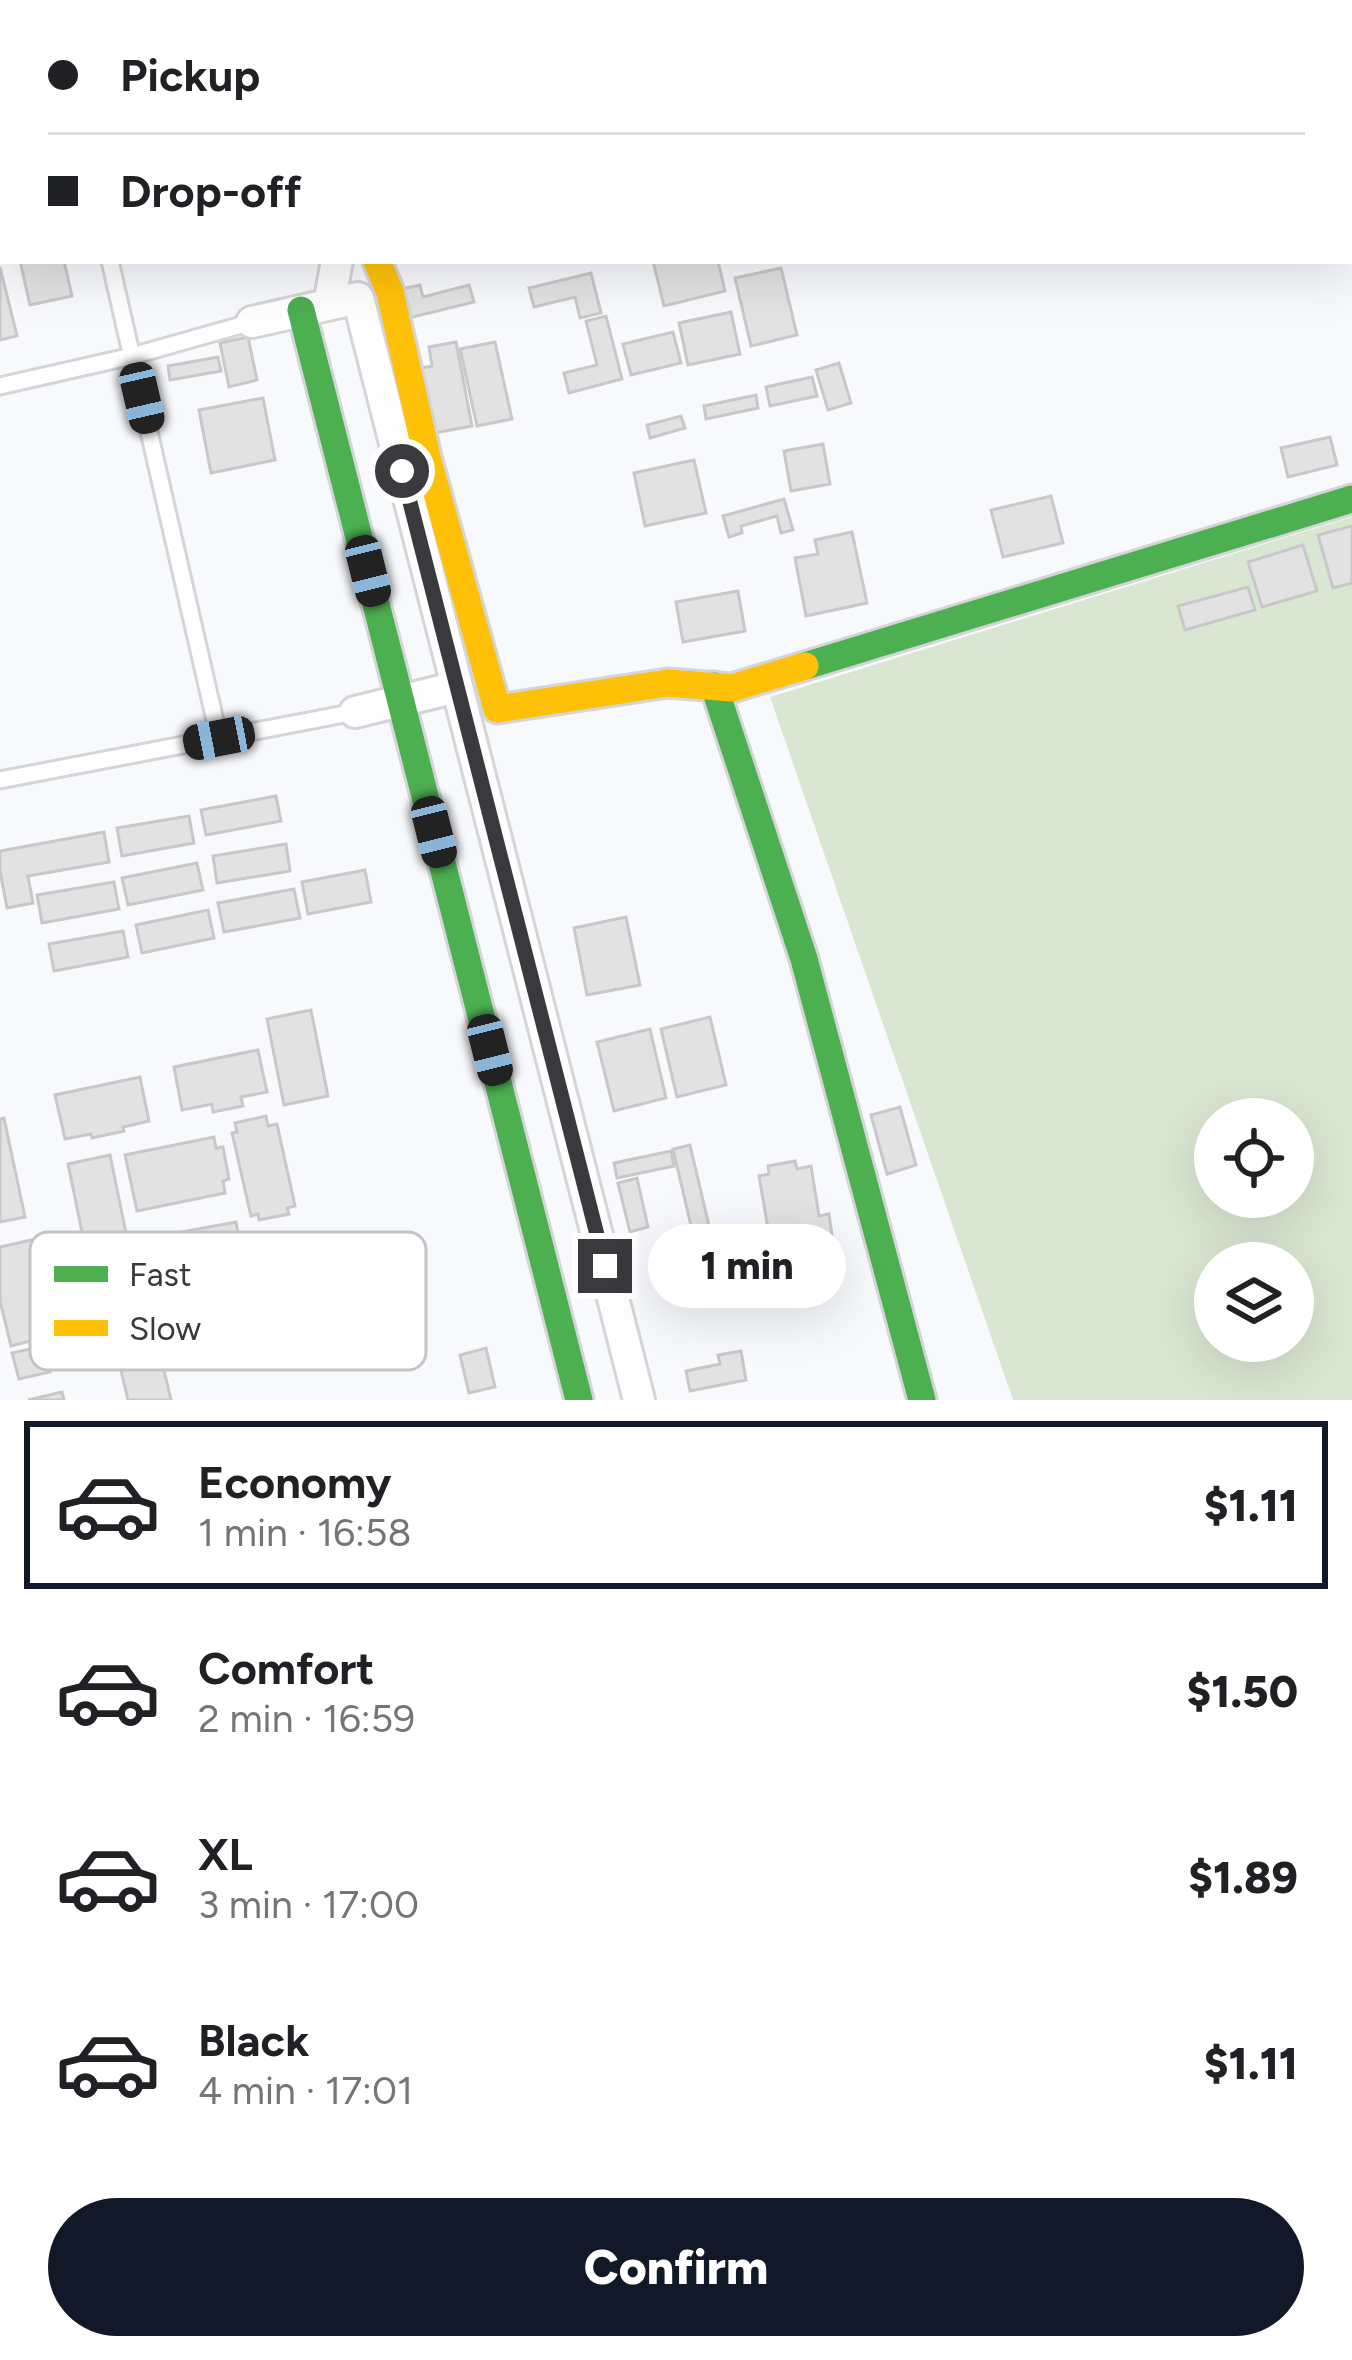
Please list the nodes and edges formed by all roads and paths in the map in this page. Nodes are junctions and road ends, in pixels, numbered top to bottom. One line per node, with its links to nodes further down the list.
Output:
1 (111, 264): 6 (lane)
2 (336, 264): 4 (street)
3 (378, 264): 9 (street)
4 (315, 307): 5 (street); 10 (street); 11 (street)
5 (252, 322): 6 (lane)
6 (132, 356): 7 (lane); 13 (lane)
7 (0, 386)
8 (1352, 499): 9 (street)
9 (714, 686): 17 (street)
10 (457, 687): 11 (street); 16 (street)
11 (401, 700): 12 (street); 15 (street)
12 (355, 712): 13 (lane)
13 (219, 738): 14 (lane)
14 (0, 780)
15 (579, 1400)
16 (639, 1400)
17 (922, 1400)

